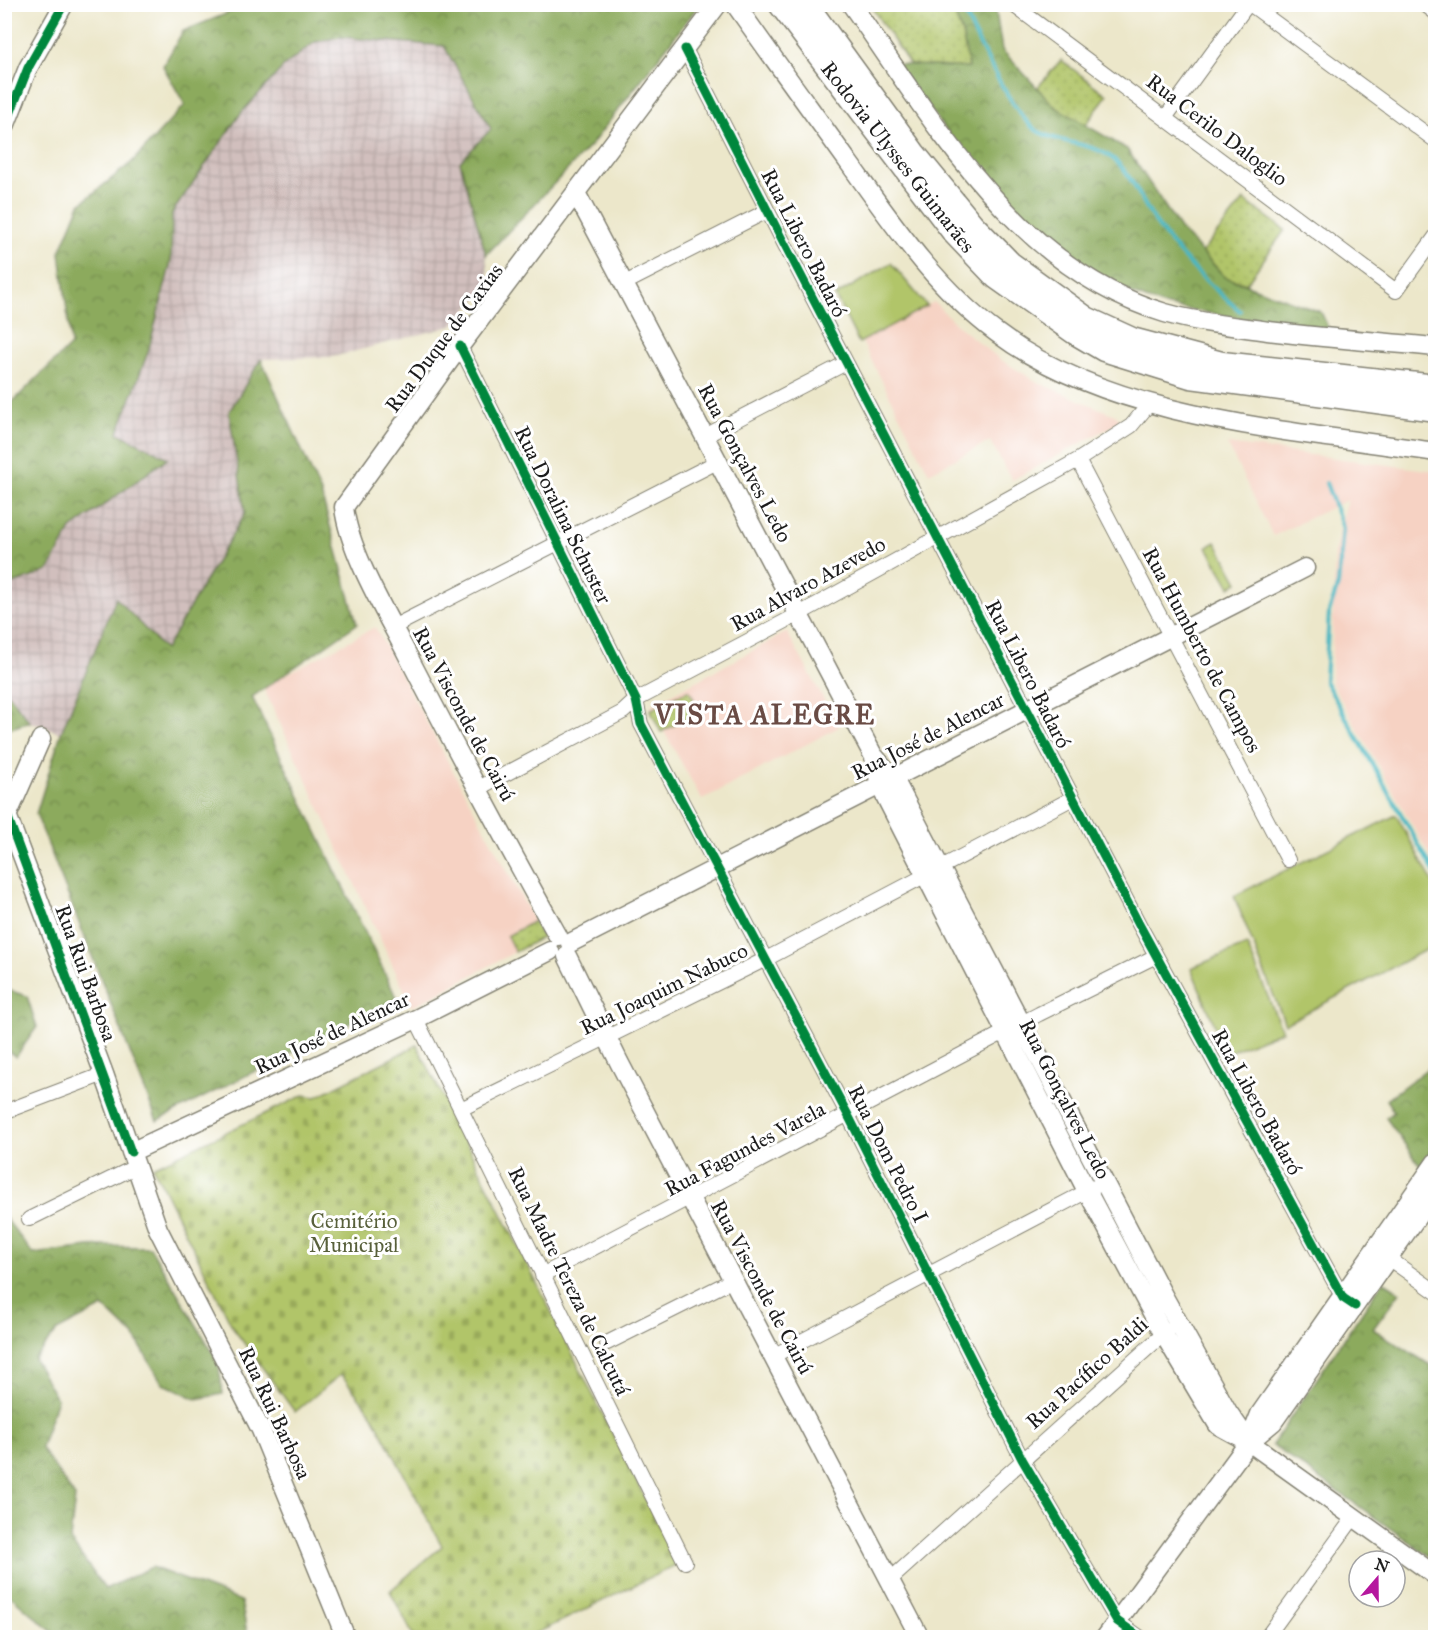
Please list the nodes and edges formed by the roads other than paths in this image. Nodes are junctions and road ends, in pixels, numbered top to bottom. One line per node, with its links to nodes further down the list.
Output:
1 (64, 4): 13 (street)
2 (718, 4): 11 (street, Rua Duque de Caxias)
3 (735, 4): 23 (street)
4 (781, 4): 24 (highway, Rodovia Ulysses Guimarães)
5 (805, 4): 22 (highway, Rodovia Ulysses Guimarães)
6 (851, 4): 20 (street)
7 (1012, 4): 12 (street, Rua Cerilo Daloglio)
8 (1249, 4): 12 (street); 14 (street)
9 (1424, 4): 10 (street)
10 (1436, 13)
11 (686, 49): 15 (street, Rua Duque de Caxias); 16 (street, Rua Libero Badaró)
12 (1165, 118): 17 (street, Rua Cerilo Daloglio)
13 (5, 126)
14 (1436, 141)
15 (576, 193): 18 (street, Rua Gonçalves Ledo); 19 (street, Rua Duque de Caxias)
16 (768, 211): 18 (street); 21 (street, Rua Libero Badaró)
17 (1436, 236)
18 (625, 283): 25 (street, Rua Gonçalves Ledo)
19 (460, 346): 29 (street, Rua Duque de Caxias); 31 (street, Rua Doralina Schuster)
20 (1436, 347)
21 (846, 363): 25 (street); 30 (street, Rua Libero Badaró)
22 (1436, 387)
23 (1150, 403): 26 (street); 27 (street, Rua Alvaro Azevedo)
24 (1436, 410)
25 (705, 436): 28 (street, Rua Gonçalves Ledo)
26 (1436, 452)
27 (1078, 460): 30 (street, Rua Alvaro Azevedo); 35 (street, Rua Humberto de Campos)
28 (717, 462): 31 (street); 33 (street, Rua Gonçalves Ledo)
29 (344, 507): 34 (street, Rua Visconde de Cairú)
30 (937, 536): 33 (street, Rua Alvaro Azevedo); 37 (street, Rua Libero Badaró)
31 (556, 542): 34 (street); 36 (street, Rua Doralina Schuster)
32 (1305, 568): 35 (street, Rua José de Alencar)
33 (800, 614): 36 (street, Rua Alvaro Azevedo); 39 (street, Rua Gonçalves Ledo)
34 (393, 627): 40 (street, Rua Visconde de Cairú)
35 (1171, 636): 37 (street, Rua José de Alencar); 43 (street, Rua Humberto de Campos)
36 (636, 700): 40 (street, Rua Alvaro Azevedo); 45 (street, Rua Dom Pedro I)
37 (1027, 711): 39 (street, Rua José de Alencar); 41 (street, Rua Libero Badaró)
38 (41, 739): 42 (street)
39 (887, 782): 44 (street, Rua Gonçalves Ledo); 45 (street, Rua José de Alencar); 46 (street, Rua Gonçalves Ledo)
40 (477, 789): 48 (street, Rua Visconde de Cairú)
41 (1073, 798): 44 (street, Rua Joaquim Nabuco); 50 (street, Rua Libero Badaró)
42 (6, 810): 56 (street, Rua Rui Barbosa)
43 (1288, 860)
44 (941, 867): 46 (street, Rua Joaquim Nabuco); 47 (street, Rua Gonçalves Ledo)
45 (719, 868): 48 (street, Rua José de Alencar); 51 (street, Rua Dom Pedro I)
46 (925, 875): 49 (street, Rua Gonçalves Ledo); 51 (street, Rua Joaquim Nabuco)
47 (982, 944): 49 (street); 53 (street, Rua Gonçalves Ledo)
48 (561, 946): 52 (street, Rua José de Alencar); 55 (street, Rua Visconde de Cairú)
49 (964, 952): 54 (street, Rua Gonçalves Ledo)
50 (1156, 956): 53 (street, Rua Fagundes Varela); 76 (street, Rua Libero Badaró)
51 (766, 959): 55 (street, Rua Joaquim Nabuco); 61 (street, Rua Dom Pedro I)
52 (416, 1019): 58 (street, Rua Madre Tereza de Calcutá); 62 (street, Rua José de Alencar)
53 (1023, 1023): 54 (street, Rua Fagundes Varela); 57 (street, Rua Gonçalves Ledo)
54 (1006, 1032): 59 (street, Rua Gonçalves Ledo); 61 (street, Rua Fagundes Varela)
55 (606, 1038): 58 (street, Rua Joaquim Nabuco); 67 (street, Rua Visconde de Cairú)
56 (104, 1074): 60 (street); 62 (street, Rua Rui Barbosa)
57 (1062, 1101): 59 (street); 64 (street, Rua Gonçalves Ledo)
58 (461, 1110): 73 (street, Rua Madre Tereza de Calcutá)
59 (1046, 1110): 65 (street, Rua Gonçalves Ledo)
60 (4, 1112)
61 (848, 1115): 67 (street, Rua Fagundes Varela); 72 (street, Rua Dom Pedro I)
62 (133, 1159): 68 (street, Rua José de Alencar); 88 (street, Rua Rui Barbosa)
63 (1436, 1162): 66 (street)
64 (1104, 1182): 65 (street); 70 (street, Rua Gonçalves Ledo)
65 (1087, 1191): 71 (street, Rua Gonçalves Ledo); 72 (street)
66 (1428, 1192): 69 (street)
67 (690, 1198): 73 (street, Rua Fagundes Varela); 74 (street, Rua Visconde de Cairú)
68 (29, 1219)
69 (1382, 1254): 75 (street); 76 (street)
70 (1144, 1258): 71 (street); 77 (street, Rua Gonçalves Ledo)
71 (1127, 1267): 78 (street, Rua Gonçalves Ledo)
72 (929, 1273): 80 (street); 82 (street, Rua Dom Pedro I)
73 (542, 1275): 84 (street, Rua Madre Tereza de Calcutá)
74 (733, 1280): 79 (street); 80 (street, Rua Visconde de Cairú)
75 (1436, 1292)
76 (1349, 1302): 81 (street)
77 (1179, 1324): 78 (street, Rua Pacífico Baldi); 81 (street, Rua Gonçalves Ledo)
78 (1163, 1333): 81 (street, Rua Gonçalves Ledo); 82 (street, Rua Pacífico Baldi)
79 (607, 1343)
80 (773, 1356): 86 (street, Rua Visconde de Cairú)
81 (1249, 1442): 83 (street, Rua Gonçalves Ledo); 87 (street)
82 (1022, 1459): 86 (street, Rua Pacífico Baldi); 87 (street, Rua Dom Pedro I)
83 (1354, 1517): 85 (street, Rua Gonçalves Ledo); 92 (street)
84 (685, 1562)
85 (1436, 1576)
86 (891, 1579): 89 (street, Rua Visconde de Cairú)
87 (1117, 1621): 90 (street); 91 (street)
88 (346, 1638)
89 (920, 1638)
90 (1105, 1638)
91 (1141, 1638)
92 (1266, 1638)

